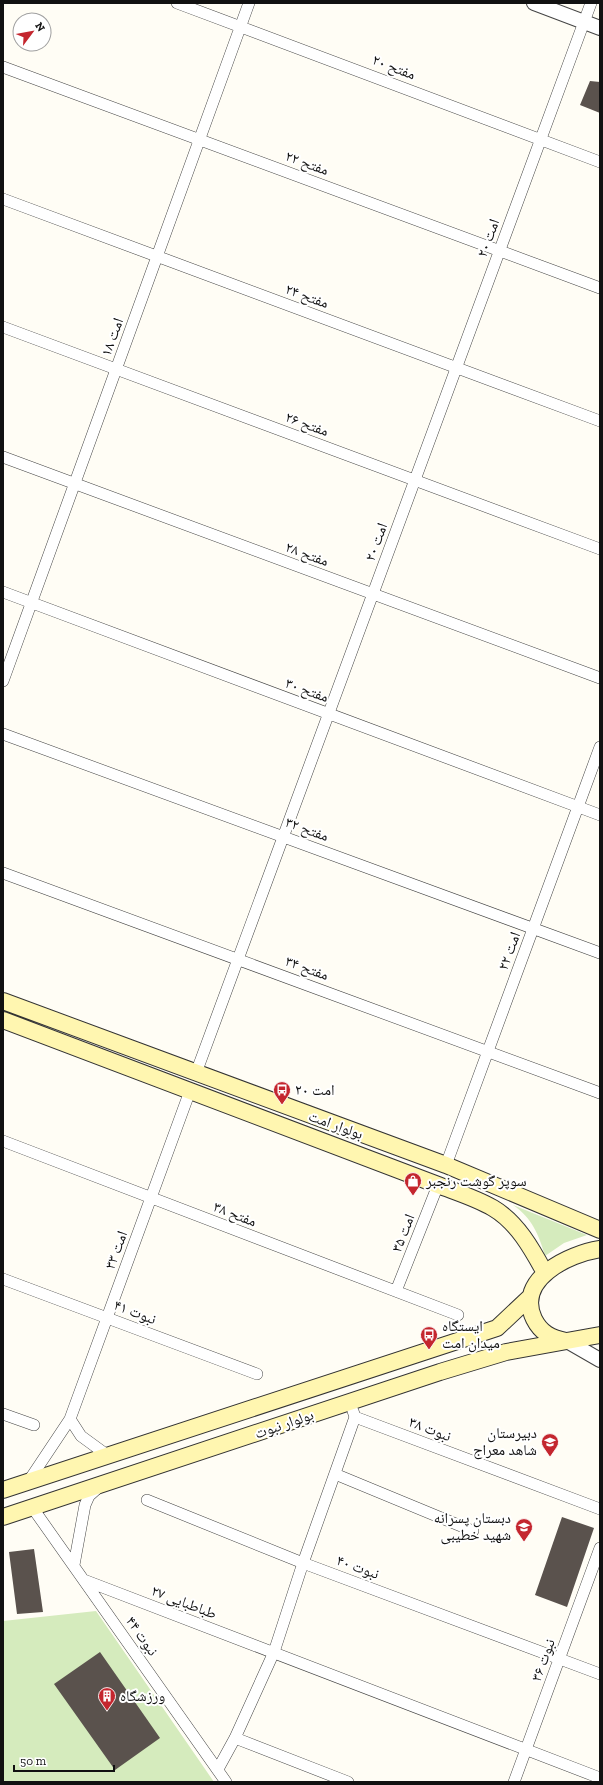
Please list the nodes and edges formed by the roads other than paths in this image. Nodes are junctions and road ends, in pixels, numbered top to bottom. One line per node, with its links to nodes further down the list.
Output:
1 (177, 3): 6 (street, مفتح ۲۰)
2 (249, 3): 6 (street, امت ۱۸)
3 (534, 3): 5 (street)
4 (591, 3): 5 (street, امت ۲۰)
5 (584, 22): 7 (street); 9 (street, امت ۲۰)
6 (240, 27): 9 (street, مفتح ۲۰); 10 (street, امت ۱۸)
7 (600, 28)
8 (3, 67): 10 (street, مفتح ۲۲)
9 (540, 139): 11 (street, مفتح ۲۰); 13 (street, امت ۲۰)
10 (199, 140): 13 (street, مفتح ۲۲); 14 (street, امت ۱۸)
11 (600, 162)
12 (3, 199): 14 (street, مفتح ۲۴)
13 (499, 251): 15 (street, مفتح ۲۲); 17 (street, امت ۲۰)
14 (157, 256): 17 (street, مفتح ۲۴); 18 (street, امت ۱۸)
15 (600, 288)
16 (3, 327): 18 (street, مفتح ۲۶)
17 (456, 367): 19 (street, مفتح ۲۴); 21 (street, امت ۲۰)
18 (116, 369): 21 (street, مفتح ۲۶); 22 (street, امت ۱۸)
19 (600, 421)
20 (3, 457): 22 (street, مفتح ۲۸)
21 (415, 480): 23 (street, مفتح ۲۶); 25 (street, امت ۲۰)
22 (75, 484): 25 (street, مفتح ۲۸); 26 (street, امت ۱۸)
23 (600, 549)
24 (3, 592): 26 (street, مفتح ۳۰)
25 (373, 594): 27 (street, مفتح ۲۸); 29 (street, امت ۲۰)
26 (31, 603): 28 (street, امت ۱۸); 29 (street, مفتح ۳۰)
27 (600, 678)
28 (3, 681)
29 (329, 714): 32 (street, مفتح ۳۰); 34 (street, امت ۲۰)
30 (3, 734): 34 (street, مفتح ۳۲)
31 (600, 747): 32 (street, امت ۲۲)
32 (578, 807): 33 (street, مفتح ۳۰); 36 (street, امت ۲۲)
33 (600, 815)
34 (283, 837): 36 (street, مفتح ۳۲); 38 (street, امت ۲۰)
35 (3, 872): 38 (street, مفتح ۳۴)
36 (533, 928): 37 (street, مفتح ۳۲); 41 (street, امت ۲۲)
37 (600, 953)
38 (238, 959): 41 (street, مفتح ۳۴); 42 (street, امت ۲۰)
39 (3, 1001): 42 (main road, بولوار امت)
40 (3, 1020): 43 (main road, بولوار امت)
41 (488, 1051): 44 (street, مفتح ۳۴); 46 (street, امت ۲۲)
42 (196, 1073): 46 (main road, بولوار امت)
43 (190, 1091): 47 (main road, بولوار امت); 48 (street, امت ۳۳)
44 (600, 1093)
45 (3, 1141): 48 (street, مفتح ۳۸)
46 (446, 1165): 49 (main road, بولوار امت)
47 (438, 1185): 51 (main road, بولوار امت); 53 (street, امت ۳۵)
48 (151, 1199): 53 (street, مفتح ۳۸); 56 (street, امت ۳۳)
49 (600, 1230)
50 (600, 1249): 51 (main road)
51 (545, 1273): 54 (main road)
52 (3, 1279): 56 (street, نبوت ۴۱)
53 (396, 1291): 55 (street, مفتح ۳۸)
54 (531, 1296): 58 (main road); 66 (main road, بولوار نبوت)
55 (458, 1314)
56 (108, 1318): 60 (street, نبوت ۴۱); 64 (street, امت ۳۳)
57 (600, 1335): 58 (main road, بولوار نبوت)
58 (567, 1341): 59 (street); 61 (main road, بولوار نبوت)
59 (600, 1360)
60 (257, 1374)
61 (350, 1401): 63 (street); 69 (main road, بولوار نبوت)
62 (3, 1414): 65 (street)
63 (355, 1417): 67 (street); 73 (street, نبوت ۳۸)
64 (70, 1419): 66 (street); 68 (street, امت ۳۳)
65 (34, 1425)
66 (107, 1455): 68 (main road, بولوار نبوت)
67 (335, 1474): 75 (street); 77 (street)
68 (28, 1482): 70 (main road, بولوار نبوت)
69 (102, 1485): 72 (main road, بولوار نبوت); 78 (street)
70 (3, 1490)
71 (147, 1500): 77 (street, نبوت ۴۰)
72 (32, 1508): 74 (main road, بولوار نبوت); 78 (street, نبوت ۴۴)
73 (600, 1510)
74 (3, 1517)
75 (473, 1531)
76 (600, 1548): 81 (street, نبوت ۳۶)
77 (303, 1563): 80 (street); 81 (street, نبوت ۴۰)
78 (74, 1565): 79 (street, نبوت ۴۴)
79 (84, 1580): 80 (street, طباطبایی ۲۷); 85 (street, نبوت ۴۴)
80 (274, 1652): 83 (street); 84 (street, طباطبایی ۲۷)
81 (560, 1658): 82 (street, نبوت ۴۰); 84 (street, نبوت ۳۶)
82 (600, 1674)
83 (235, 1738): 85 (street); 88 (street)
84 (525, 1751): 86 (street, طباطبایی ۲۷); 89 (street, نبوت ۳۶)
85 (218, 1769): 87 (street, نبوت ۴۴)
86 (600, 1778)
87 (226, 1782)
88 (348, 1782)
89 (514, 1782)

